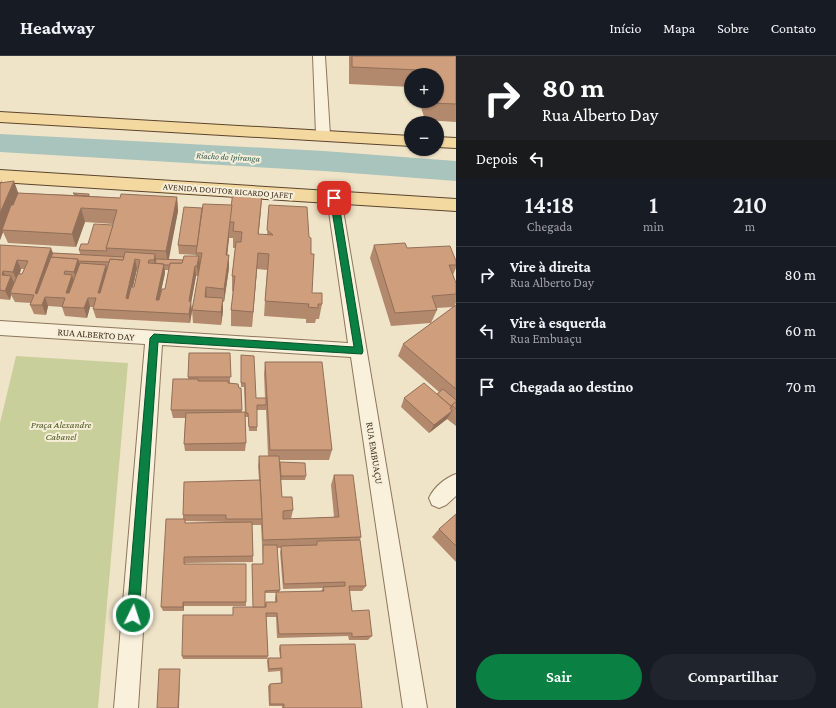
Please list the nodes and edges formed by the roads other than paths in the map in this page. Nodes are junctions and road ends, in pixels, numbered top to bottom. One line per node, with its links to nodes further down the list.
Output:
1 (319, 56): 3 (street)
2 (0, 117): 3 (main road)
3 (323, 135): 4 (main road)
4 (404, 141)
5 (444, 142): 6 (main road)
6 (456, 143)
7 (0, 176): 8 (main road, AVENIDA DOUTOR RICARDO JAFET)
8 (334, 198): 9 (main road, AVENIDA DOUTOR RICARDO JAFET); 12 (street, RUA EMBUAÇU)
9 (456, 205)
10 (0, 328): 11 (street, RUA ALBERTO DAY)
11 (154, 338): 12 (street, RUA ALBERTO DAY); 15 (street)
12 (359, 351): 16 (street, RUA EMBUAÇU)
13 (456, 483): 14 (street)
14 (438, 498)
15 (126, 708)
16 (415, 708)

